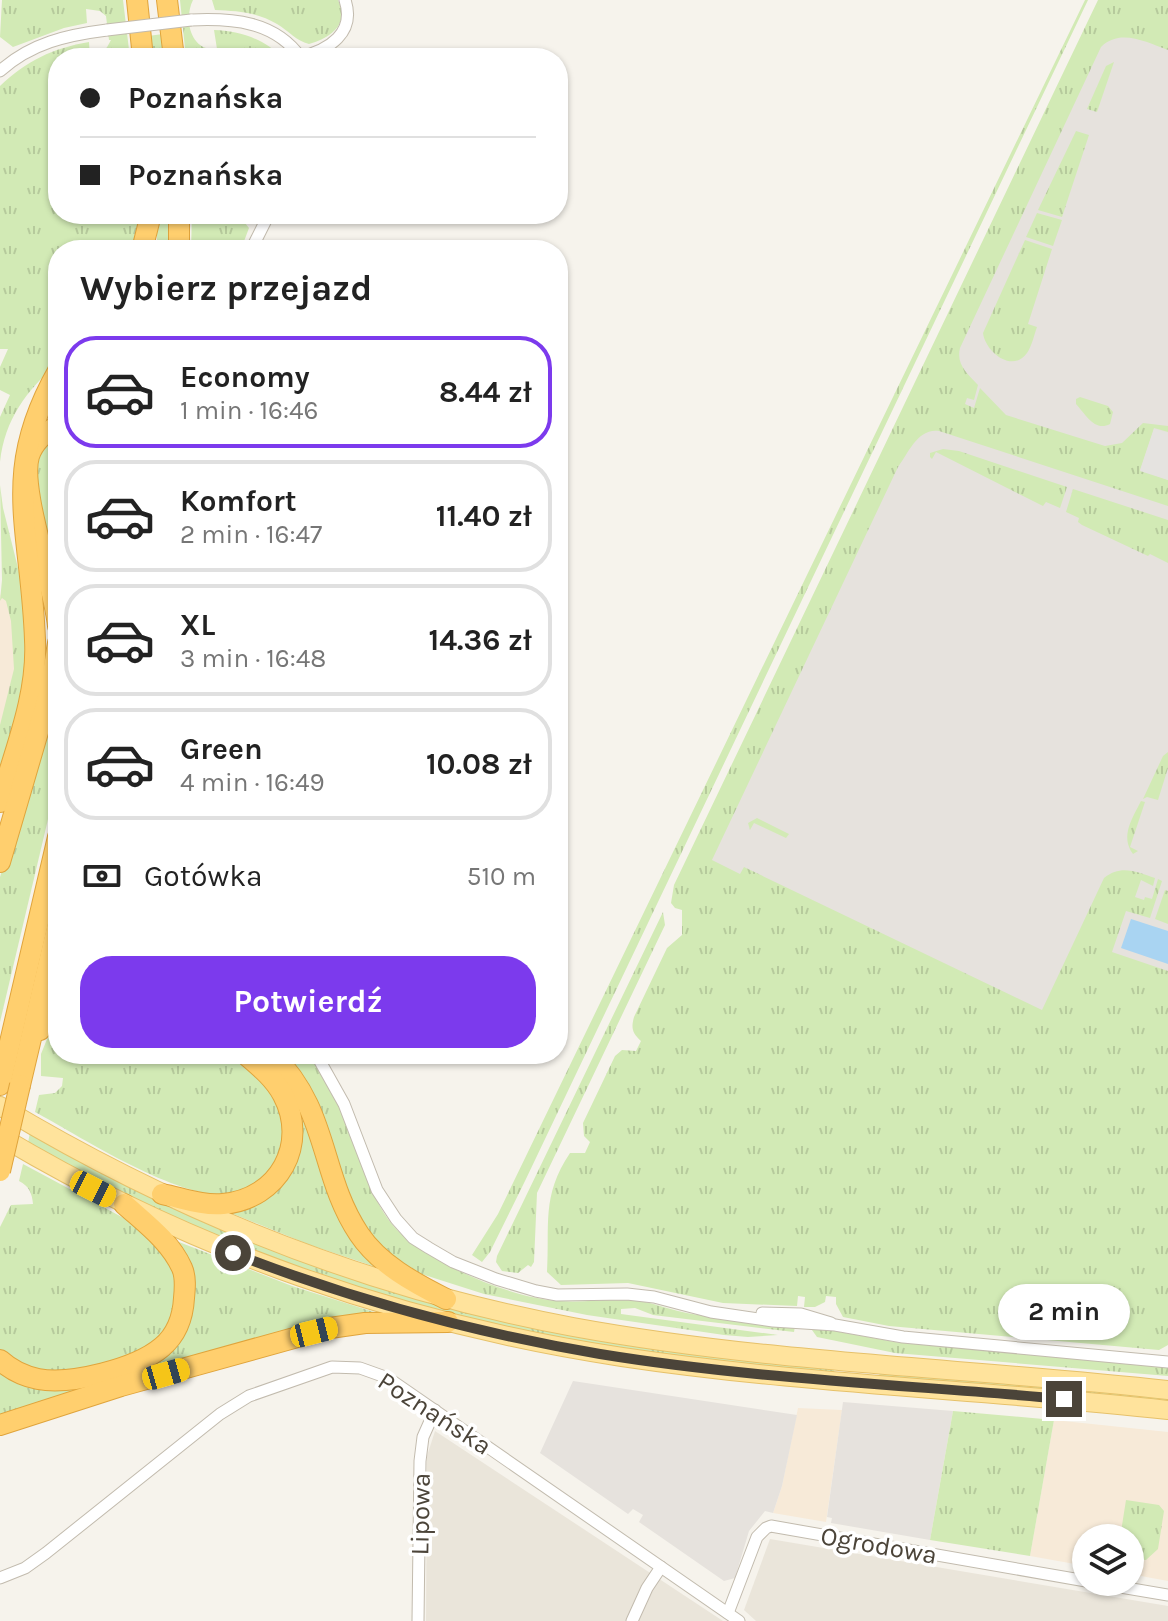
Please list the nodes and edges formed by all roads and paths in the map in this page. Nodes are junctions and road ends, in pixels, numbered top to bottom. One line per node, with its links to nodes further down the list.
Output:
1 (137, 0): 4 (highway)
2 (167, 0): 5 (highway)
3 (345, 0): 7 (street)
4 (142, 48)
5 (173, 48)
6 (291, 48): 8 (street, bridge)
7 (324, 48)
8 (0, 71)
9 (48, 381): 13 (highway)
10 (48, 432): 11 (highway)
11 (48, 568)
12 (48, 698): 14 (highway)
13 (0, 802)
14 (0, 862)
15 (48, 889): 21 (highway)
16 (48, 957): 21 (highway)
17 (48, 1018): 21 (highway)
18 (256, 1064): 25 (highway)
19 (281, 1064): 27 (highway)
20 (322, 1064): 30 (street)
21 (12, 1078): 24 (highway, bridge)
22 (0, 1106): 25 (main road)
23 (0, 1136): 26 (main road)
24 (0, 1172)
25 (162, 1194): 27 (main road)
26 (124, 1204): 28 (main road); 29 (highway)
27 (446, 1299): 31 (main road)
28 (448, 1322): 33 (main road); 34 (highway)
29 (0, 1360)
30 (1168, 1362)
31 (1168, 1390)
32 (435, 1410): 35 (street, Poznańska); 36 (street, Poznańska); 41 (street, Lipowa)
33 (1168, 1410)
34 (0, 1425)
35 (661, 1567): 40 (street, Poznańska); 42 (street)
36 (0, 1578)
37 (1072, 1579): 40 (street, Ogrodowa)
38 (1144, 1591): 39 (street, Ogrodowa)
39 (1168, 1595)
40 (728, 1613): 43 (street, Poznańska)
41 (418, 1621)
42 (632, 1621)
43 (739, 1621)

